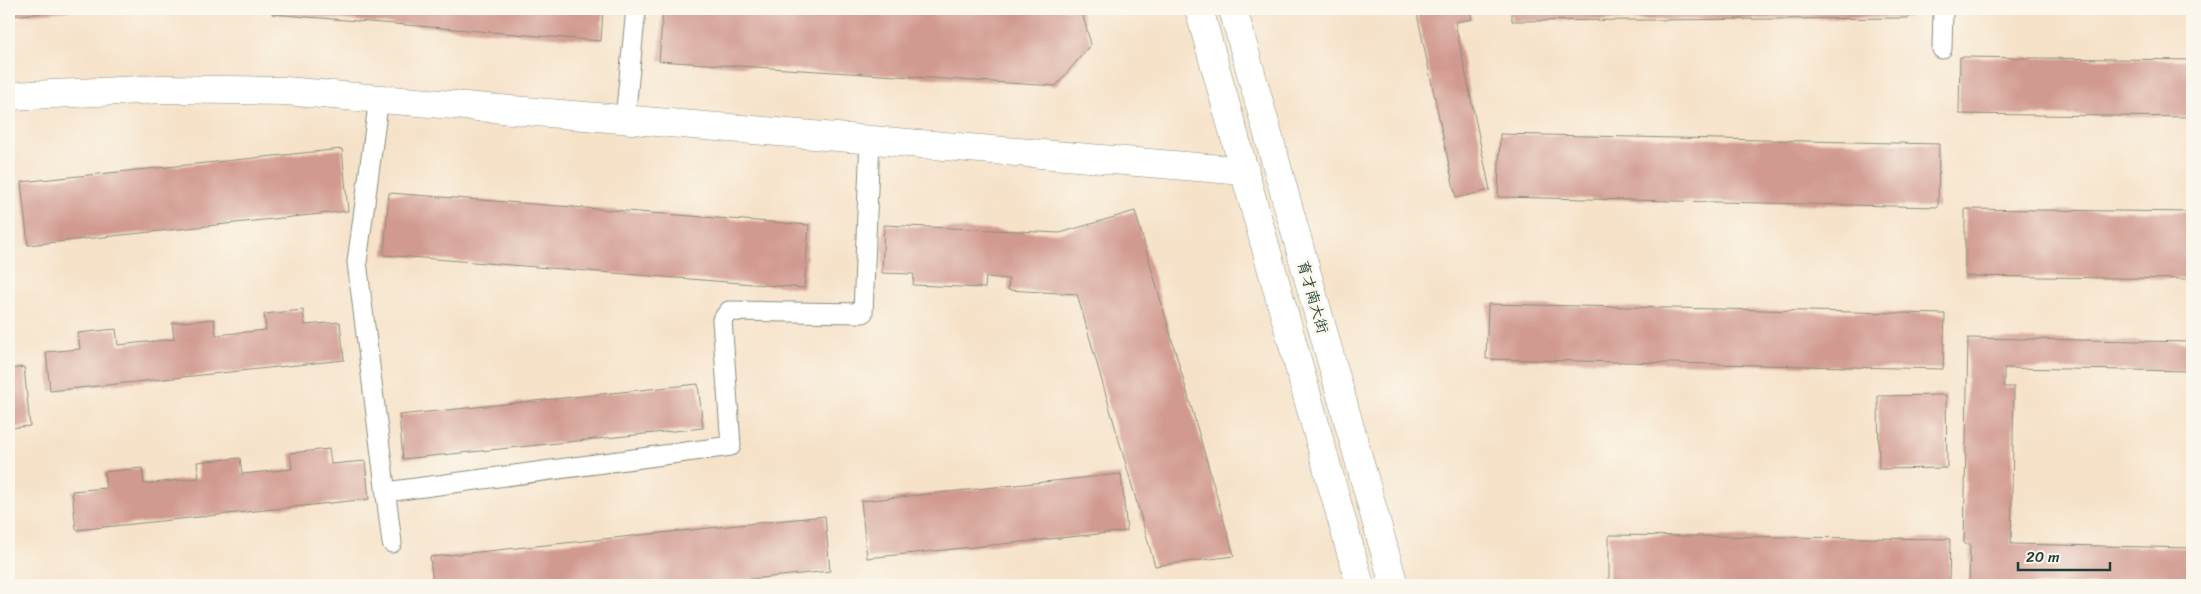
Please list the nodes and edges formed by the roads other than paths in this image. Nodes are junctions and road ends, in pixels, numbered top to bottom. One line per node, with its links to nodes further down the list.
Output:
1 (636, 9): 8 (lane)
2 (1199, 9): 10 (street)
3 (1232, 9): 14 (street, 育才南大街)
4 (1943, 9): 5 (lane)
5 (1942, 49)
6 (9, 96): 7 (street)
7 (379, 98): 8 (street); 11 (lane)
8 (625, 119): 9 (street)
9 (870, 139): 10 (street); 11 (lane)
10 (1245, 171): 13 (street)
11 (386, 492): 12 (lane)
12 (392, 543)
13 (1360, 585)
14 (1394, 585)

